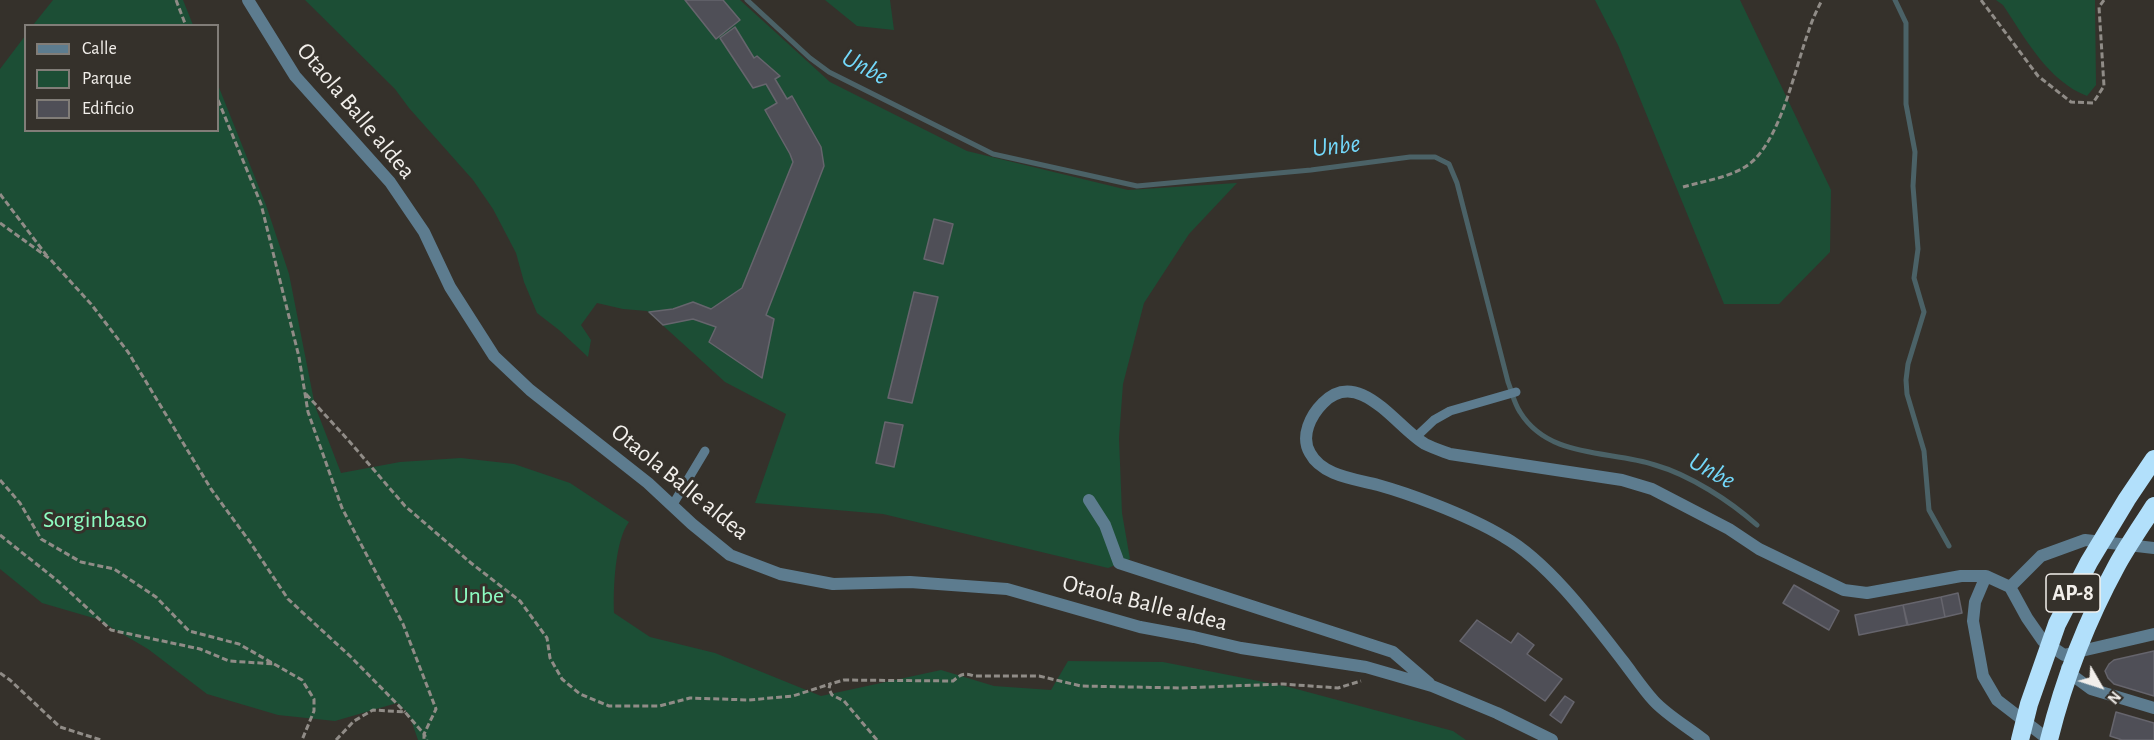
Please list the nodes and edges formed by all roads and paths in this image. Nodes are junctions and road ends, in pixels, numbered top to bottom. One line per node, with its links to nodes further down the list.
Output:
1 (176, 0): 6 (path)
2 (248, 0): 19 (street, Otaola Balle aldea)
3 (1822, 0): 8 (path)
4 (1981, 0): 5 (path)
5 (2104, 0)
6 (185, 24)
7 (219, 102): 12 (path)
8 (1683, 187)
9 (0, 194): 11 (path)
10 (0, 223): 11 (path)
11 (50, 260): 33 (path)
12 (305, 392): 30 (path); 34 (path)
13 (1516, 392): 14 (lane)
14 (1416, 437): 23 (street); 41 (street)
15 (705, 451): 19 (lane)
16 (2154, 459): 42 (highway, AP-8, bridge)
17 (0, 480): 27 (path)
18 (1089, 500): 31 (street, Otaola Balle aldea)
19 (672, 506): 29 (street, Otaola Balle aldea)
20 (2154, 506): 43 (highway, AP-8, bridge)
21 (0, 535): 27 (path)
22 (2154, 548): 24 (street)
23 (1986, 576): 24 (street); 43 (street)
24 (2010, 587): 26 (street)
25 (2154, 634): 26 (street)
26 (2064, 655): 32 (street)
27 (277, 664): 36 (path)
28 (0, 673): 35 (path)
29 (1388, 673): 30 (path); 31 (street, Otaola Balle aldea)
30 (830, 684): 39 (path)
31 (1432, 686): 40 (street, Otaola Balle aldea)
32 (2154, 708)
33 (405, 712): 34 (path); 37 (path)
34 (424, 734): 38 (path)
35 (101, 740)
36 (302, 740)
37 (336, 740)
38 (426, 740)
39 (877, 740)
40 (1551, 740)
41 (1704, 740)
42 (2020, 740)
43 (2049, 740)

